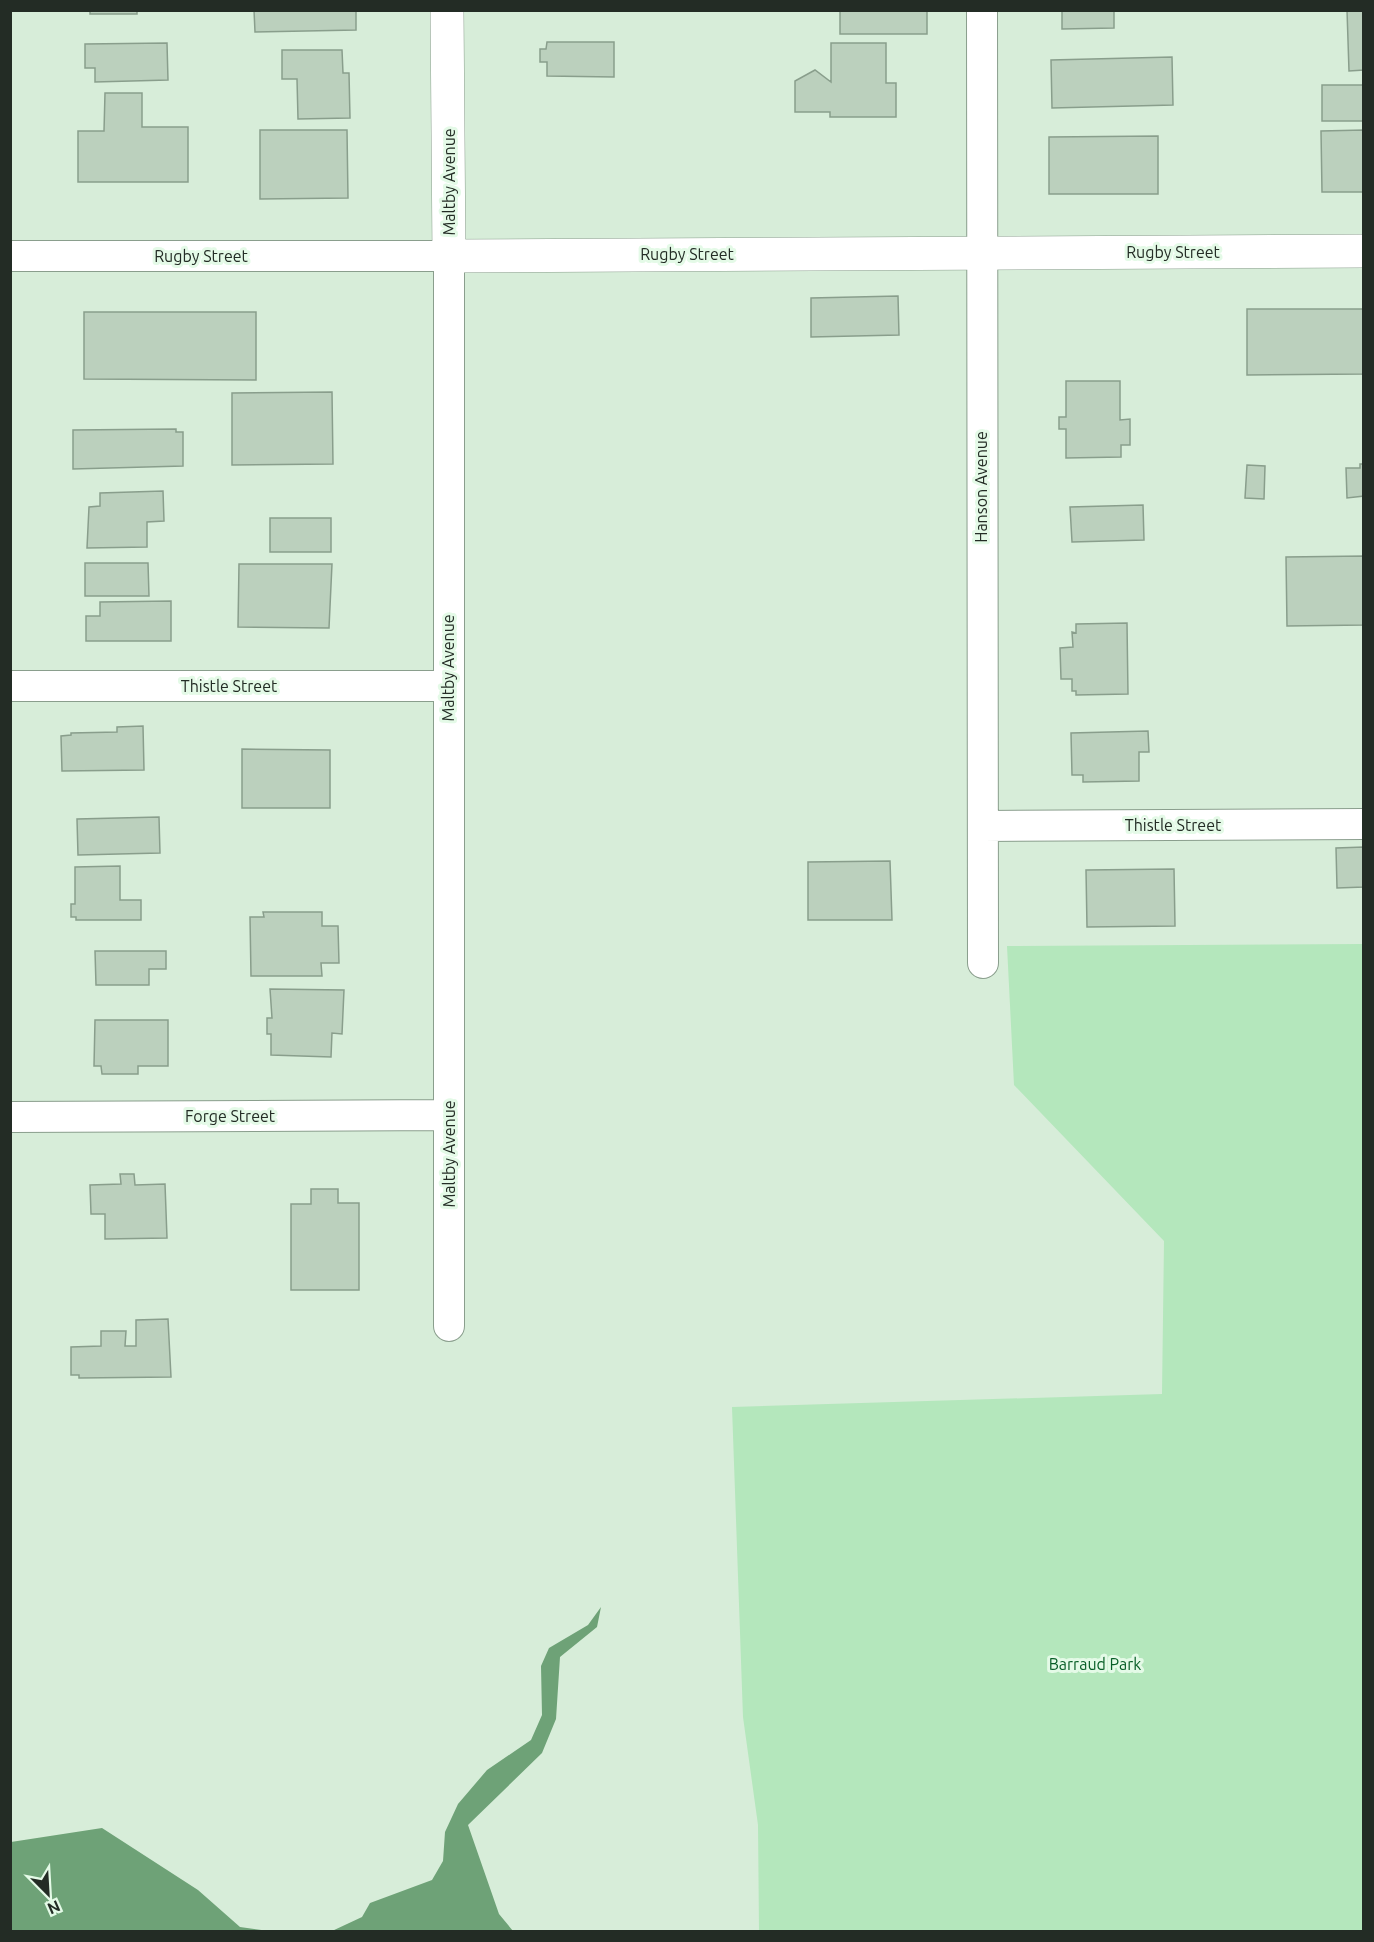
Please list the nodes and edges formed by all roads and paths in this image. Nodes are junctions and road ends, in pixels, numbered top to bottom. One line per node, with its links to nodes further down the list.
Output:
1 (447, 10): 6 (street, Maltby Avenue)
2 (982, 10): 4 (street, Hanson Avenue)
3 (1364, 251): 4 (street, Rugby Street)
4 (981, 252): 6 (street, Rugby Street); 10 (street, Hanson Avenue)
5 (10, 256): 6 (street, Rugby Street)
6 (449, 256): 8 (street, Maltby Avenue)
7 (10, 686): 8 (street, Thistle Street)
8 (447, 686): 12 (street, Maltby Avenue)
9 (1364, 824): 10 (street, Thistle Street)
10 (982, 826): 11 (street, Hanson Avenue)
11 (983, 963)
12 (449, 1115): 13 (street, Forge Street); 14 (street, Maltby Avenue)
13 (10, 1117)
14 (449, 1326)

